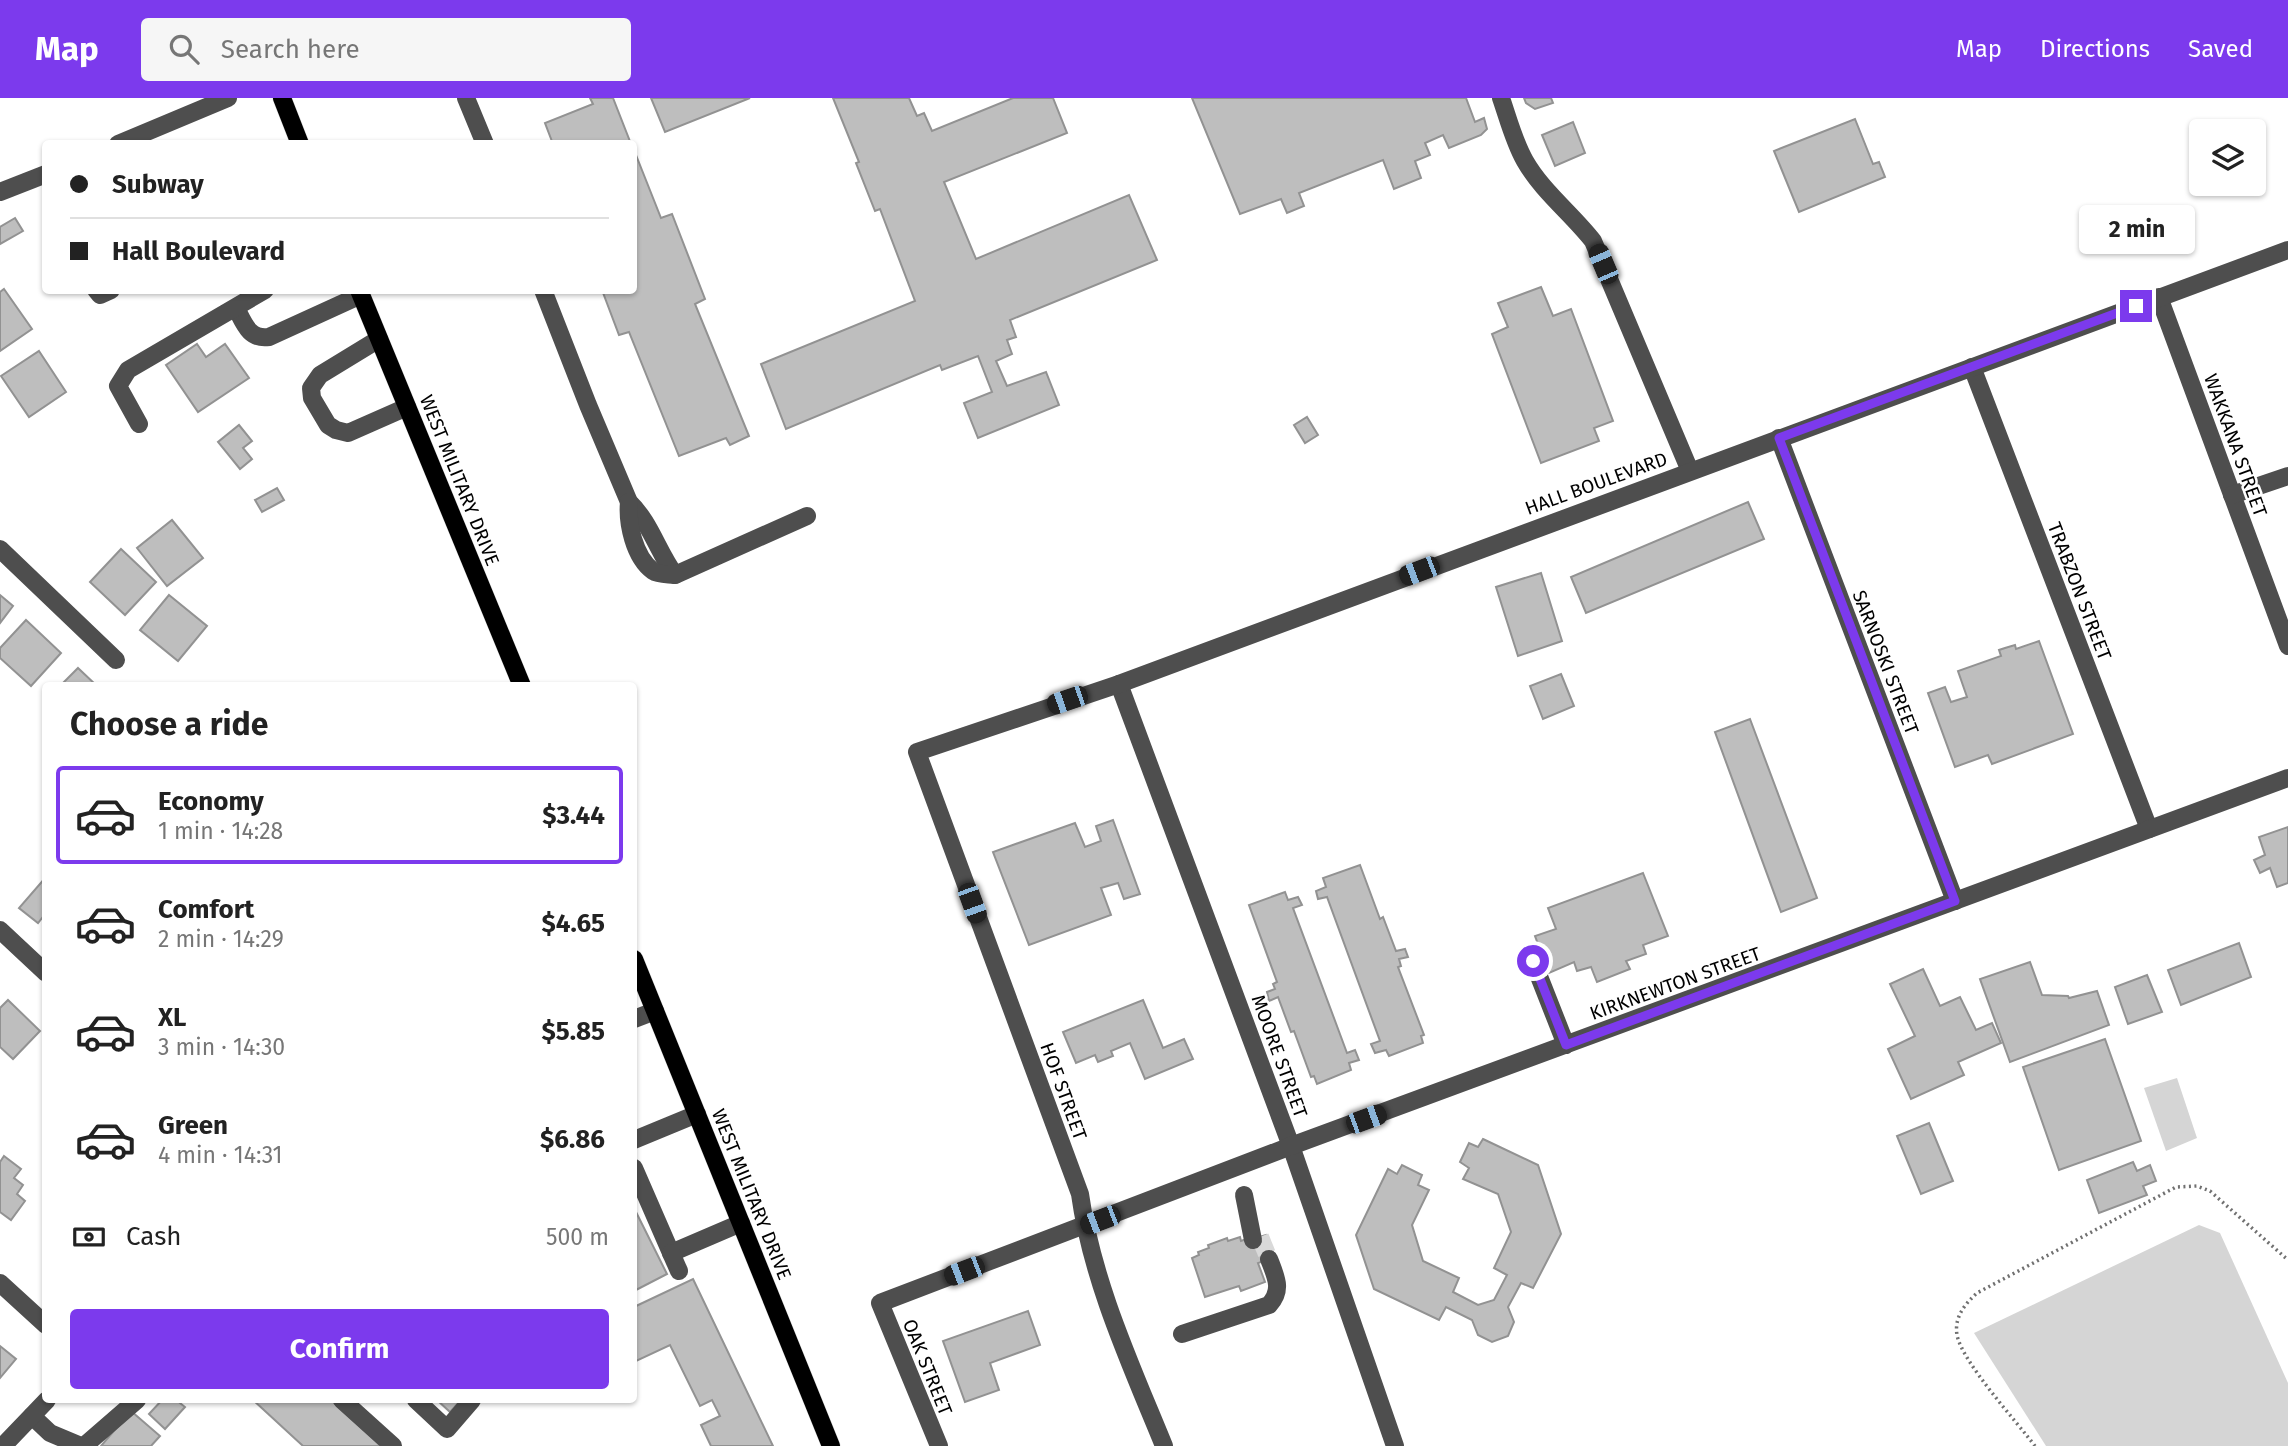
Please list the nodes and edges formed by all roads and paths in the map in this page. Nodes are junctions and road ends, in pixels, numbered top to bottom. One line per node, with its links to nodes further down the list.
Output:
1 (228, 98): 5 (street)
2 (282, 98): 7 (main road)
3 (466, 98): 8 (street)
4 (1501, 98): 23 (street)
5 (196, 104): 6 (street)
6 (126, 140)
7 (298, 140)
8 (483, 140)
9 (42, 178): 10 (street)
10 (0, 192)
11 (2288, 250): 16 (street, HALL BOULEVARD)
12 (259, 294): 17 (street)
13 (358, 294): 17 (street)
14 (360, 294): 18 (main road, WEST MILITARY DRIVE)
15 (545, 294): 26 (street)
16 (2159, 298): 19 (street, HALL BOULEVARD); 25 (street, WAKKANA STREET)
17 (236, 308): 21 (street)
18 (379, 339): 20 (main road, WEST MILITARY DRIVE); 20 (street)
19 (1972, 367): 22 (street, HALL BOULEVARD); 34 (street, TRABZON STREET)
20 (407, 407): 30 (main road, WEST MILITARY DRIVE)
21 (139, 425)
22 (1779, 438): 23 (street, HALL BOULEVARD); 35 (street, SARNOSKI STREET)
23 (1690, 471): 31 (street, HALL BOULEVARD)
24 (2288, 476): 25 (street)
25 (2232, 495): 28 (street, WAKKANA STREET)
26 (807, 516)
27 (0, 549): 29 (street)
28 (2288, 646)
29 (116, 660)
30 (520, 682)
31 (1119, 684): 32 (street, HALL BOULEVARD); 45 (street, MOORE STREET)
32 (917, 752): 49 (street, HOF STREET)
33 (2288, 778): 34 (street, KIRKNEWTON STREET)
34 (2149, 829): 35 (street, KIRKNEWTON STREET)
35 (1955, 901): 42 (street, KIRKNEWTON STREET)
36 (0, 930): 39 (street)
37 (1533, 961): 42 (street)
38 (637, 966): 40 (main road, WEST MILITARY DRIVE)
39 (42, 969)
40 (655, 1011): 41 (street); 43 (main road, WEST MILITARY DRIVE)
41 (637, 1018)
42 (1566, 1045): 45 (street, KIRKNEWTON STREET)
43 (697, 1114): 44 (street); 48 (main road, WEST MILITARY DRIVE)
44 (637, 1139)
45 (1291, 1146): 49 (street, KIRKNEWTON STREET); 66 (street, MOORE STREET)
46 (637, 1175): 51 (street)
47 (1244, 1195): 50 (street)
48 (741, 1223): 51 (street); 70 (main road, WEST MILITARY DRIVE)
49 (1084, 1226): 56 (street, KIRKNEWTON STREET); 72 (street, HOF STREET)
50 (1256, 1238)
51 (671, 1253): 54 (street)
52 (2288, 1260): 73 (path)
53 (1265, 1261): 58 (street)
54 (679, 1271)
55 (0, 1283): 57 (street)
56 (880, 1303): 71 (street, OAK STREET)
57 (42, 1321)
58 (1181, 1331)
59 (44, 1403): 64 (street)
60 (133, 1403): 68 (street)
61 (345, 1403): 69 (street)
62 (419, 1403): 63 (street)
63 (469, 1403)
64 (32, 1416): 65 (street); 67 (street)
65 (61, 1442): 68 (street)
66 (1394, 1445)
67 (4, 1446)
68 (82, 1446)
69 (393, 1446)
70 (831, 1446)
71 (939, 1446)
72 (1164, 1446)
73 (2035, 1446)

